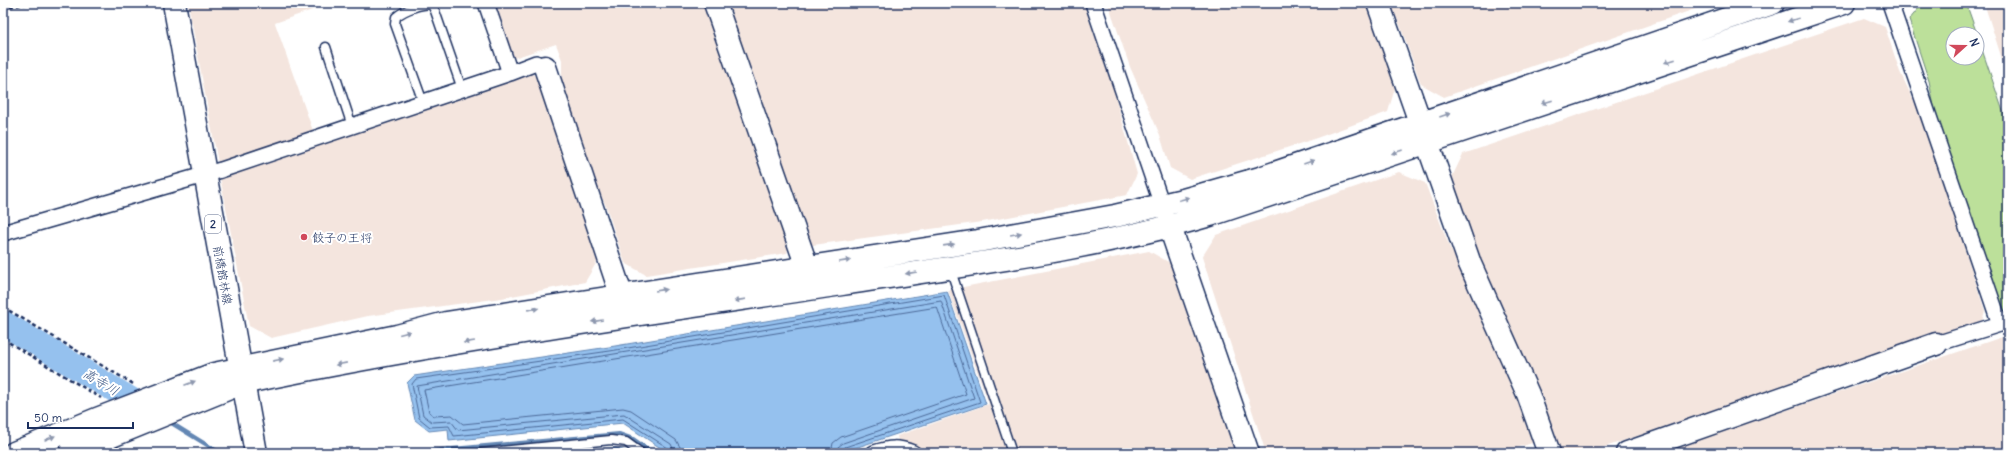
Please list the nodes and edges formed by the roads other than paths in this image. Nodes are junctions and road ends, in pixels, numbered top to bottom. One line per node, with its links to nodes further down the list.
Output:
1 (174, 3): 16 (street, 前橋館林線 / 2)
2 (486, 3): 11 (street)
3 (716, 3): 20 (street)
4 (1093, 3): 17 (street)
5 (1378, 3): 15 (street)
6 (1773, 3): 15 (street, one-way to 6)
7 (1844, 3): 15 (street, one-way to 15)
8 (1890, 3): 26 (street)
9 (326, 47): 14 (lane)
10 (545, 67): 11 (street); 24 (street)
11 (510, 73): 12 (street)
12 (462, 89): 13 (street); 13 (lane)
13 (423, 102): 14 (street)
14 (352, 126): 16 (street)
15 (1425, 133): 17 (street, one-way to 15); 18 (street, one-way to 18); 38 (street)
16 (204, 175): 19 (street); 28 (street, 前橋館林線 / 2)
17 (1162, 205): 18 (street); 20 (street, one-way to 17)
18 (1170, 227): 21 (street); 37 (street)
19 (3, 233)
20 (807, 267): 22 (street); 23 (street); 24 (street, one-way to 20)
21 (950, 268): 22 (street, one-way to 22); 36 (lane)
22 (838, 284): 23 (street)
23 (778, 294): 25 (street, one-way to 25)
24 (622, 296): 25 (street); 28 (street, one-way to 24)
25 (628, 316): 28 (street, one-way to 28)
26 (2004, 323): 27 (street)
27 (1936, 344): 39 (street)
28 (241, 376): 29 (street, 前橋館林線 / 2); 30 (street, one-way to 28); 31 (street)
29 (255, 449)
30 (14, 453)
31 (70, 453)
32 (481, 453): 33 (lane)
33 (641, 453)
34 (874, 453): 35 (street)
35 (913, 453)
36 (1012, 453)
37 (1248, 453)
38 (1549, 453)
39 (1629, 453)

